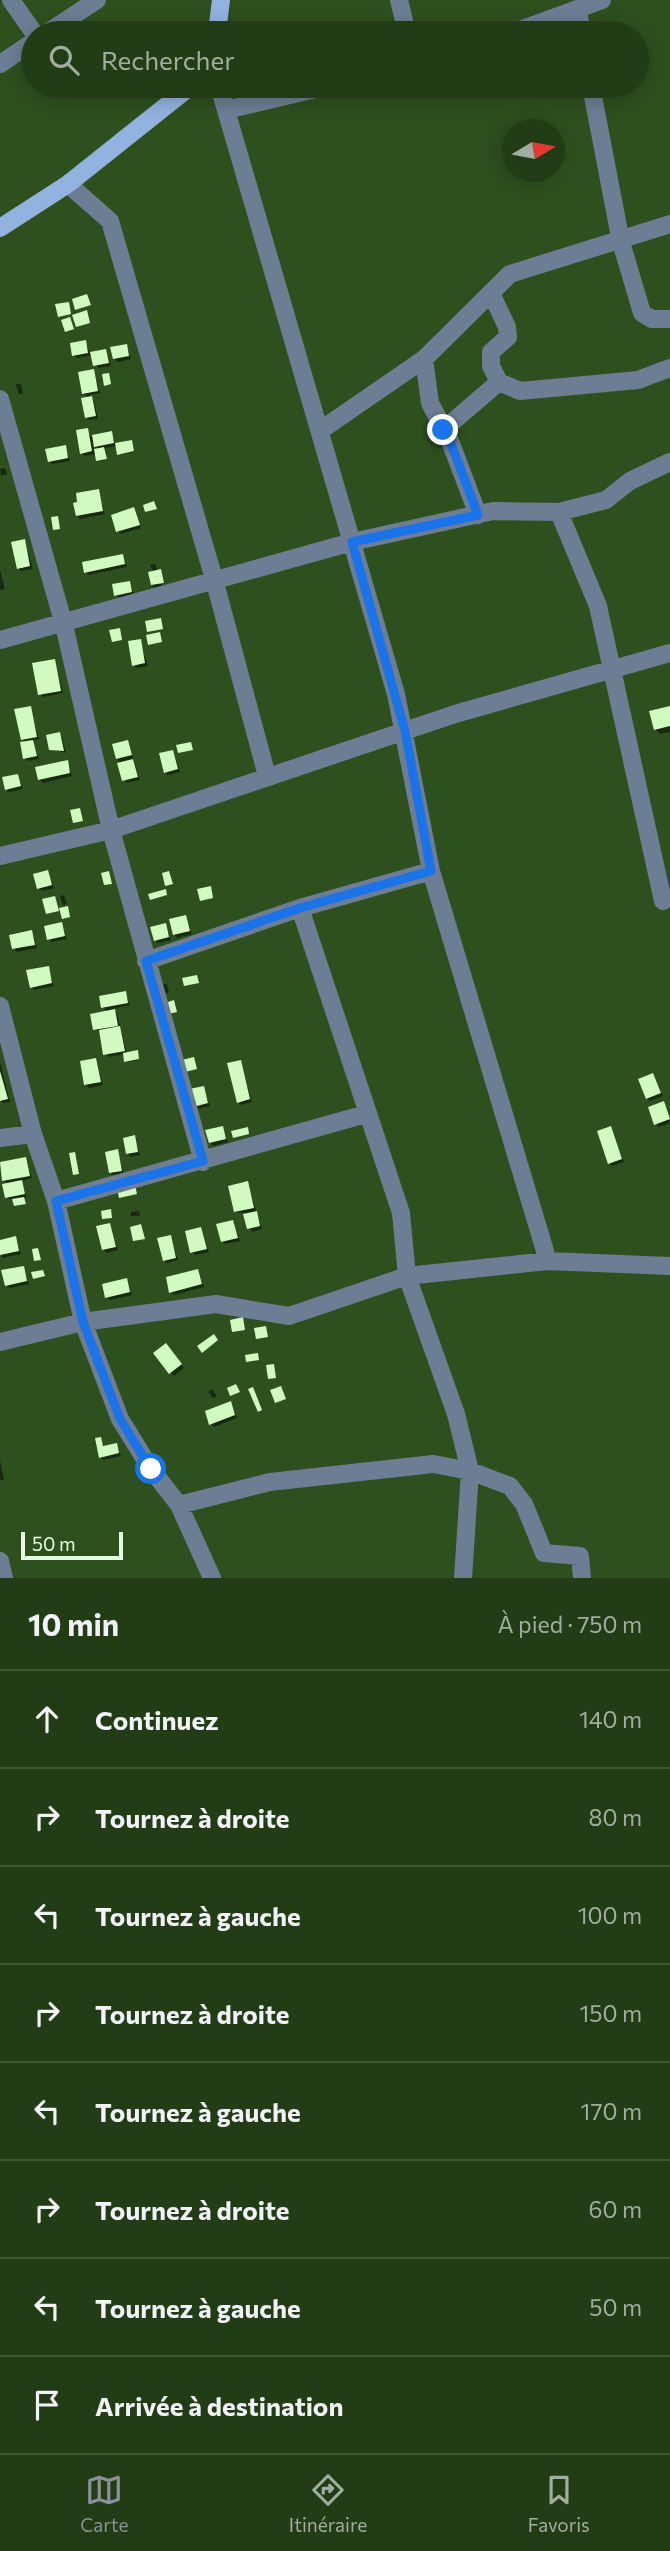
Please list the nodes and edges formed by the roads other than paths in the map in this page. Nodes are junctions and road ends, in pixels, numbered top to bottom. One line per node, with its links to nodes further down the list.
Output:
1 (11, 0): 7 (street)
2 (97, 0): 8 (street)
3 (221, 0): 9 (main road)
4 (400, 0): 10 (street)
5 (603, 0): 6 (street)
6 (578, 11): 11 (street); 12 (street)
7 (26, 21)
8 (65, 21)
9 (218, 21)
10 (404, 21)
11 (548, 21)
12 (580, 21)
13 (21, 50): 14 (street)
14 (0, 64)
15 (176, 98): 20 (main road)
16 (222, 98): 19 (street)
17 (277, 98): 19 (street)
18 (593, 98): 23 (street)
19 (226, 110): 30 (street)
20 (68, 184): 22 (main road); 36 (street)
21 (670, 224): 23 (street)
22 (0, 228)
23 (621, 242): 24 (street); 25 (street)
24 (491, 293): 26 (street); 28 (street)
25 (670, 319)
26 (424, 359): 30 (street); 31 (street)
27 (670, 368): 28 (street)
28 (499, 382): 31 (street)
29 (0, 399): 37 (street)
30 (321, 429): 35 (street)
31 (443, 430): 34 (street)
32 (670, 462): 33 (street)
33 (559, 512): 34 (street); 40 (street)
34 (478, 515): 35 (street)
35 (352, 542): 36 (street); 41 (street)
36 (214, 579): 37 (street); 42 (street)
37 (64, 625): 38 (street); 43 (street)
38 (0, 640)
39 (670, 653): 40 (street)
40 (614, 668): 41 (street); 46 (street)
41 (405, 731): 42 (street); 45 (street)
42 (267, 776): 43 (street)
43 (111, 830): 44 (street); 48 (street)
44 (0, 856)
45 (431, 871): 47 (street); 55 (street)
46 (668, 903)
47 (300, 908): 48 (street); 50 (street)
48 (146, 961): 53 (street)
49 (0, 1006): 51 (street)
50 (366, 1114): 53 (street); 57 (street)
51 (33, 1134): 52 (street); 54 (street)
52 (0, 1138)
53 (203, 1161): 54 (street)
54 (56, 1201): 58 (street)
55 (548, 1261): 56 (street); 57 (street)
56 (670, 1266)
57 (407, 1276): 58 (street); 60 (street)
58 (83, 1322): 59 (street); 61 (street)
59 (0, 1342)
60 (470, 1471): 61 (street); 65 (street); 66 (street)
61 (178, 1505): 64 (street)
62 (0, 1560): 63 (street)
63 (4, 1578)
64 (212, 1578)
65 (463, 1578)
66 (582, 1578)

